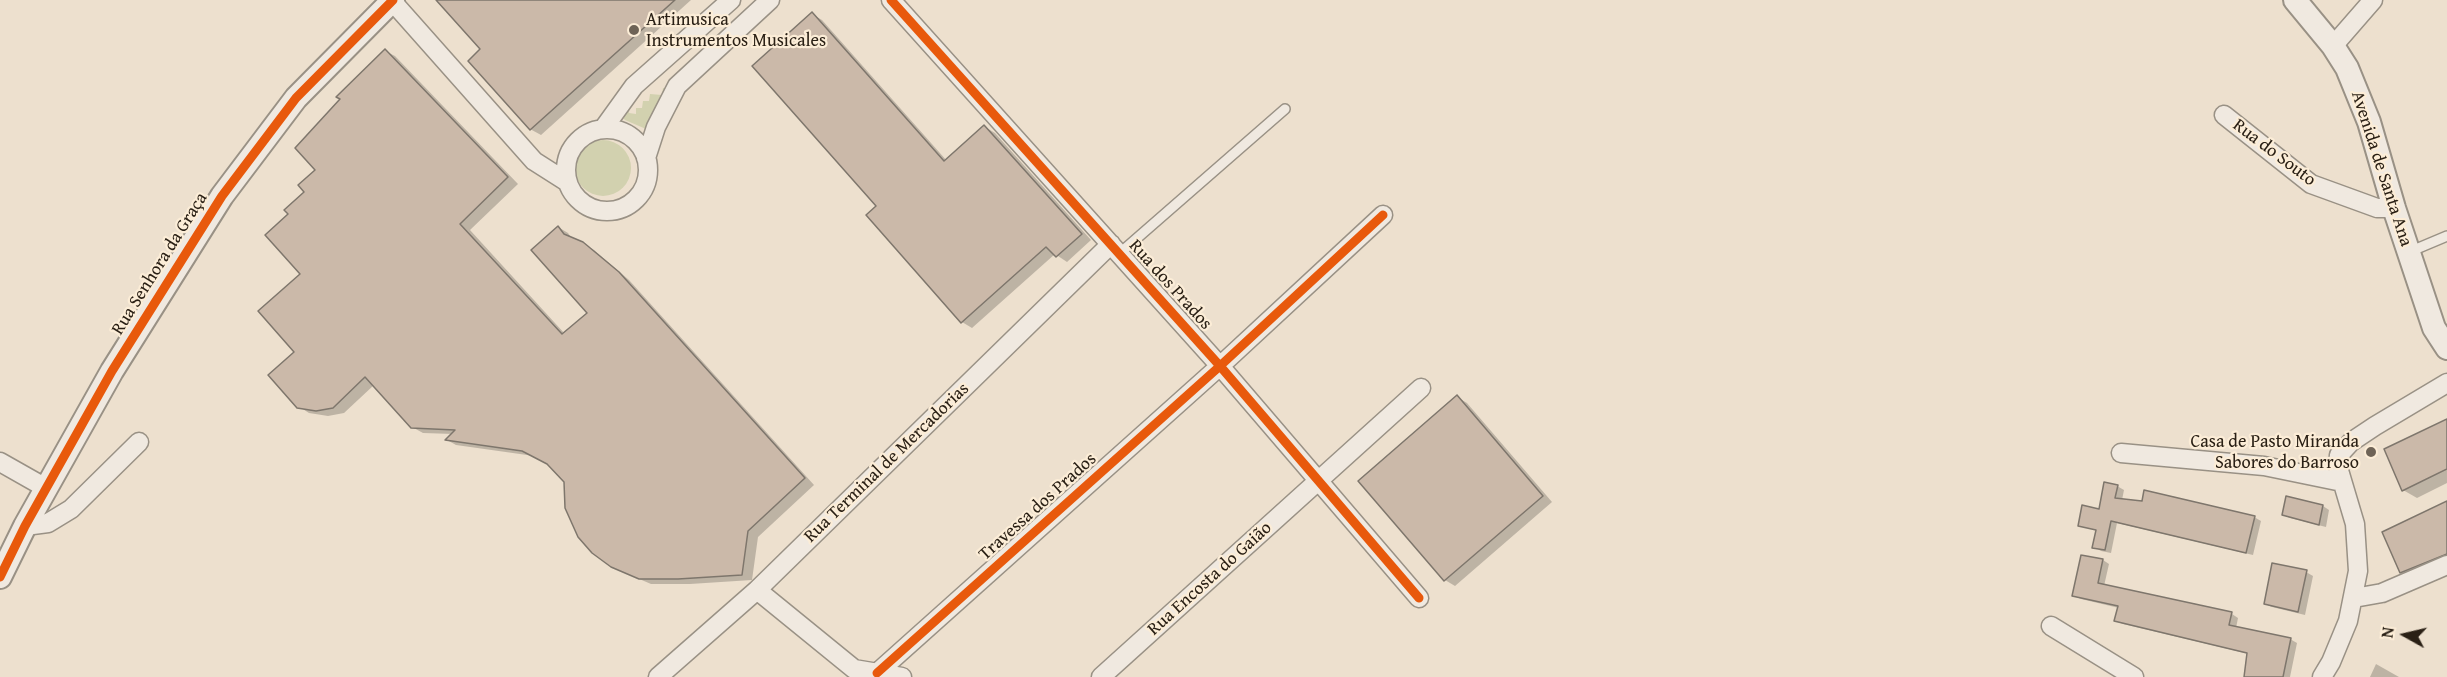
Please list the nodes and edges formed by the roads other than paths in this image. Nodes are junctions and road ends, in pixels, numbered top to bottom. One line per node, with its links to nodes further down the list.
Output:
1 (731, 0): 10 (street)
2 (770, 0): 11 (street)
3 (891, 0): 16 (street, Rua dos Prados)
4 (2295, 0): 7 (street, Avenida de Santa Ana)
5 (2373, 0): 7 (street)
6 (392, 1): 12 (street); 27 (street, Rua Senhora da Graça)
7 (2333, 46): 13 (street, Avenida de Santa Ana)
8 (1285, 109): 16 (lane)
9 (2224, 115): 13 (street, Rua do Souto)
10 (603, 129): 11 (street); 12 (street)
11 (646, 158): 12 (street)
12 (567, 182)
13 (2394, 208): 17 (street, Avenida de Santa Ana)
14 (1383, 215): 19 (street, Travessa dos Prados)
15 (2447, 236): 17 (lane)
16 (1115, 248): 19 (street, Rua dos Prados); 31 (street, Rua Terminal de Mercadorias)
17 (2409, 252): 18 (street, Avenida de Santa Ana)
18 (2447, 348)
19 (1220, 366): 25 (street, Rua dos Prados); 35 (street, Travessa dos Prados)
20 (2447, 383): 26 (street)
21 (1420, 388): 25 (street, Rua Encosta do Gaião)
22 (139, 442): 28 (street)
23 (2121, 453): 26 (street)
24 (0, 462): 27 (street)
25 (1319, 480): 32 (street, Rua dos Prados); 38 (street, Rua Encosta do Gaião)
26 (2342, 482): 33 (street)
27 (46, 488): 28 (street, Rua Senhora da Graça)
28 (26, 526): 30 (street, Rua Senhora da Graça)
29 (2447, 565): 33 (street)
30 (0, 577)
31 (757, 590): 35 (street); 36 (street, Rua Terminal de Mercadorias)
32 (1419, 598)
33 (2354, 598): 40 (street)
34 (2051, 626): 39 (street)
35 (877, 673): 37 (street)
36 (658, 677)
37 (902, 677)
38 (1101, 677)
39 (2134, 677)
40 (2322, 677)

